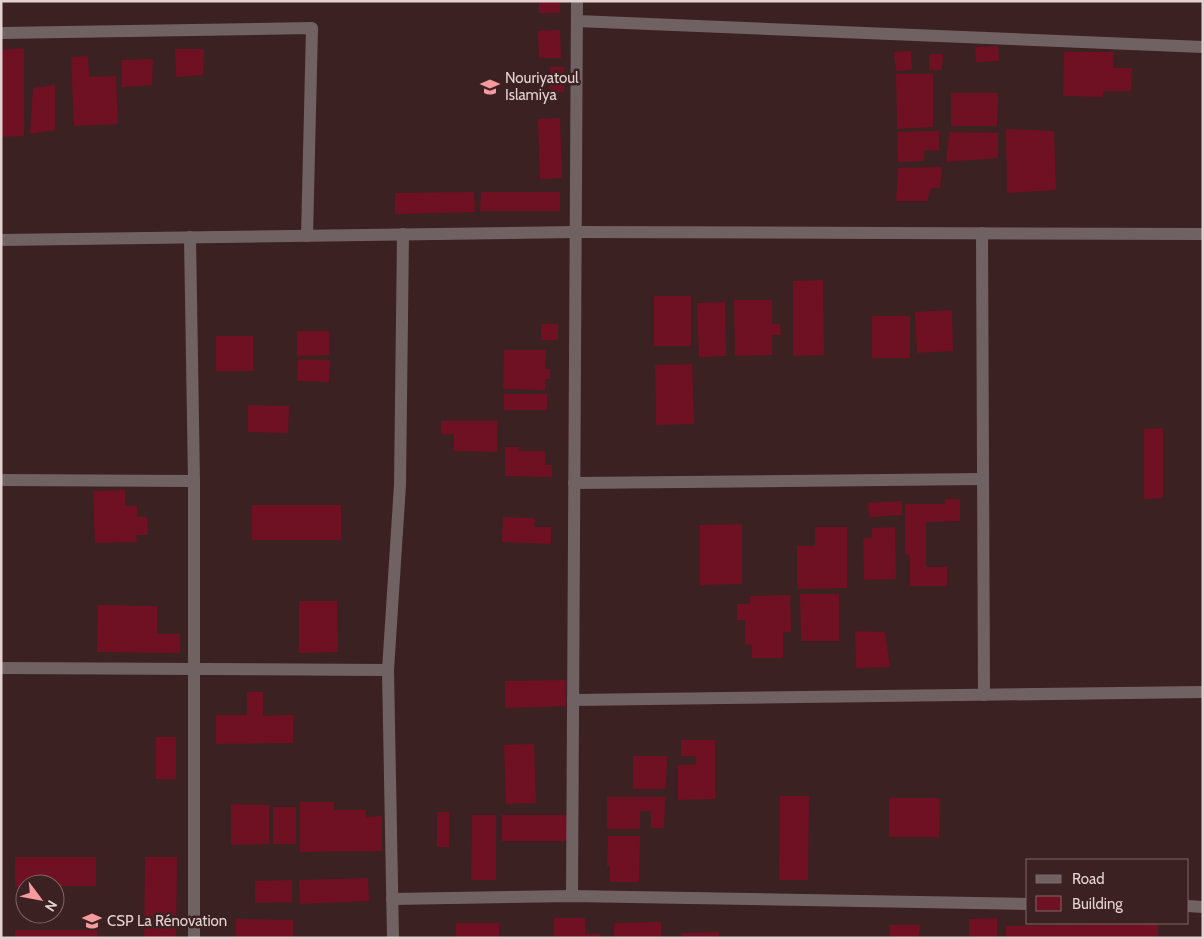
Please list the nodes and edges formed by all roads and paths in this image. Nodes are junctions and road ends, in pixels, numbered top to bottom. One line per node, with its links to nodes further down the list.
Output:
1 (577, 1): 2 (street)
2 (577, 21): 4 (street); 5 (street)
3 (1, 33): 9 (street)
4 (1203, 47)
5 (576, 232): 6 (street); 7 (street); 15 (street)
6 (982, 233): 8 (street); 12 (street)
7 (403, 234): 9 (street); 18 (street)
8 (1203, 234)
9 (307, 236): 10 (street)
10 (190, 238): 11 (street); 14 (street)
11 (1, 240)
12 (983, 479): 15 (street); 20 (street)
13 (1, 480): 14 (street)
14 (194, 481): 17 (street)
15 (574, 484): 21 (street)
16 (1, 668): 17 (street)
17 (194, 669): 18 (street); 27 (street)
18 (388, 670): 23 (street)
19 (1203, 692): 20 (street)
20 (984, 695): 21 (street)
21 (573, 700): 22 (street)
22 (572, 896): 23 (street); 24 (street)
23 (392, 899): 28 (street)
24 (1026, 904)
25 (1189, 906): 26 (street)
26 (1203, 906)
27 (194, 938)
28 (393, 938)

